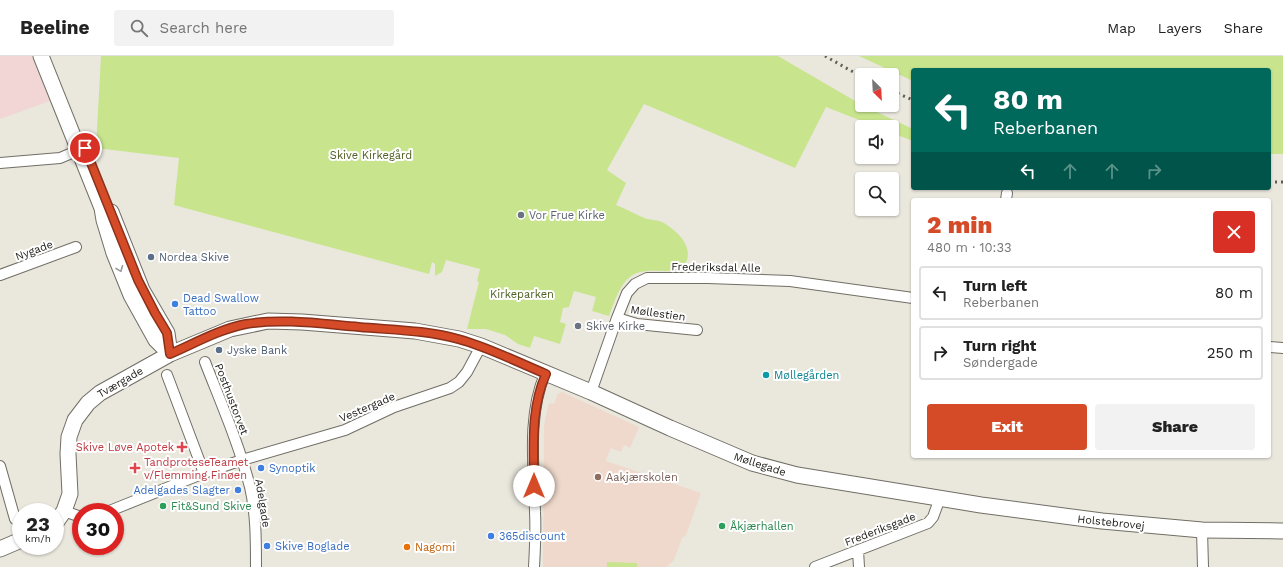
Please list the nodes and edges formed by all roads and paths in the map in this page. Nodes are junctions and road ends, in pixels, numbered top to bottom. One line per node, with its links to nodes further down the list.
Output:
1 (41, 56): 3 (street)
2 (52, 56): 13 (street)
3 (79, 150): 4 (street); 13 (street, one-way to 13)
4 (0, 162)
5 (76, 247): 6 (street, Nygade)
6 (0, 275)
7 (911, 298): 8 (street, Frederiksdal Alle)
8 (617, 318): 9 (street, Møllestien); 17 (street, Frederiksdal Alle)
9 (696, 330)
10 (481, 346): 13 (street, Tværgade); 15 (street, Møllegade); 19 (street, Vestergade)
11 (1271, 347): 12 (street)
12 (1283, 348)
13 (170, 354): 25 (street, Tværgade)
14 (205, 362): 18 (street, Posthustorvet)
15 (546, 374): 17 (street, Møllegade); 33 (street)
16 (167, 375): 21 (street)
17 (591, 392): 22 (street, Møllegade)
18 (237, 445): 19 (street, Adelgade)
19 (242, 460): 21 (street, Vestergade); 32 (street, Adelgade)
20 (0, 466): 24 (street)
21 (204, 473): 23 (street, Vestergade)
22 (940, 498): 27 (street, Holstebrovej); 31 (street, Frederiksgade)
23 (124, 505)
24 (12, 508)
25 (64, 511): 26 (street)
26 (72, 513)
27 (1202, 530): 28 (street, Holstebrovej); 36 (street)
28 (1283, 531)
29 (12, 544): 30 (street)
30 (0, 549)
31 (858, 550): 34 (street, Frederiksgade); 35 (street)
32 (256, 567)
33 (534, 567)
34 (815, 567)
35 (859, 567)
36 (1203, 567)

